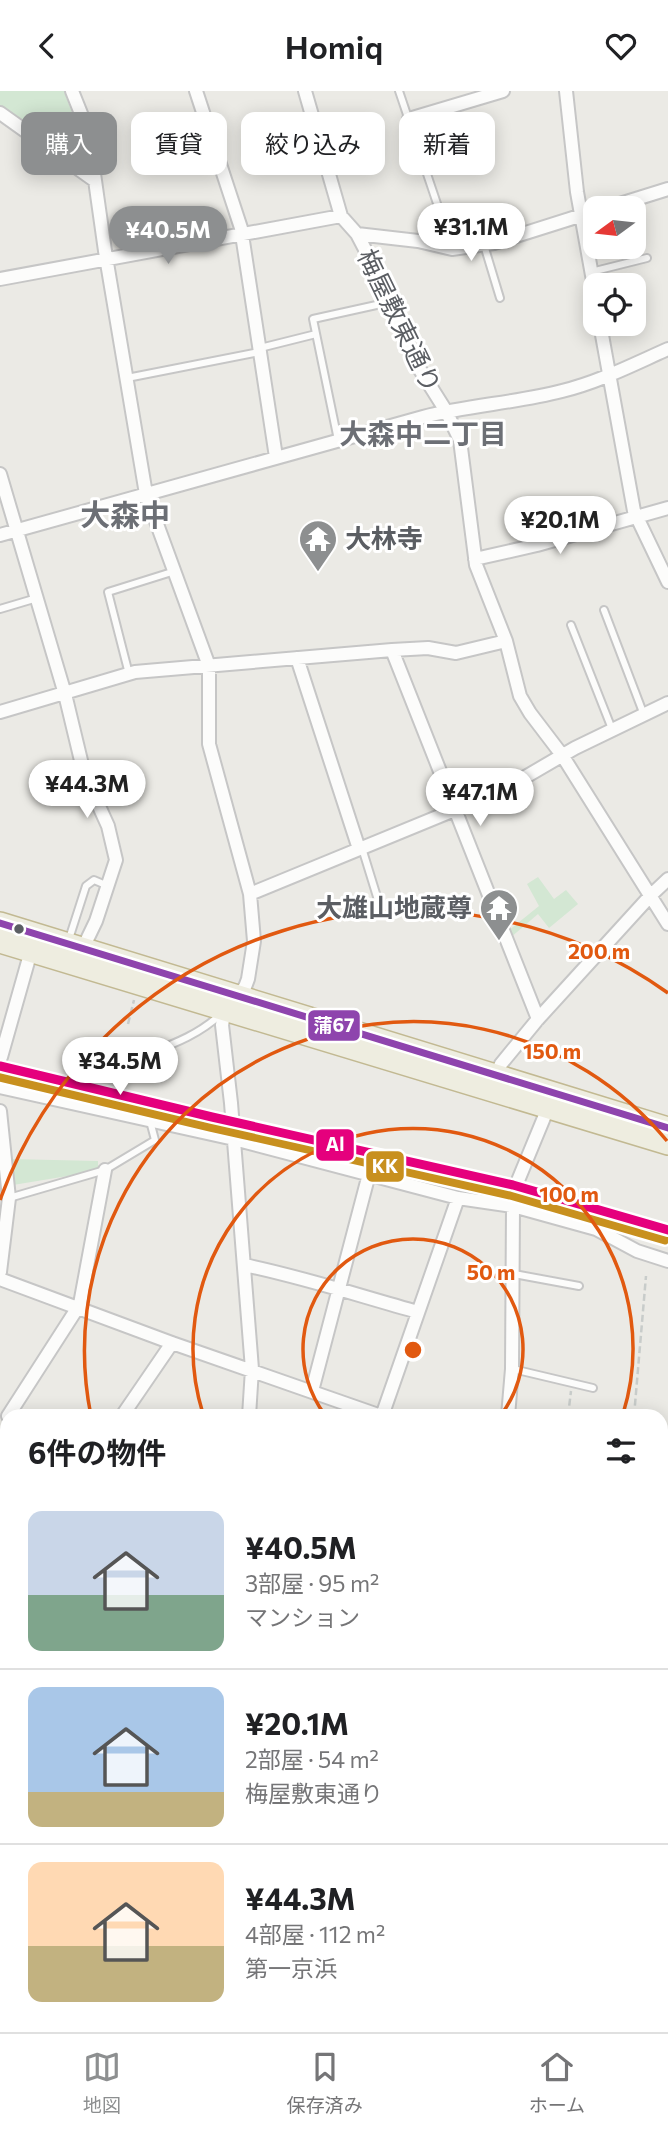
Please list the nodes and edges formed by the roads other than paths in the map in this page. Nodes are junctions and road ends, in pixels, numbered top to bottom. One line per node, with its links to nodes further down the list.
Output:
1 (72, 91): 11 (street)
2 (196, 91): 18 (street)
3 (305, 91): 16 (street, 梅屋敷東通り)
4 (399, 91): 7 (lane)
5 (503, 91): 8 (street)
6 (566, 91): 15 (street)
7 (406, 112)
8 (432, 112)
9 (0, 113): 11 (street)
10 (428, 175): 20 (lane)
11 (94, 180): 22 (street)
12 (668, 189): 13 (street)
13 (646, 196)
14 (583, 214): 15 (street)
15 (580, 215): 19 (street); 23 (street)
16 (341, 216): 17 (street, 梅屋敷東通り); 18 (street)
17 (357, 234): 20 (street); 26 (street, 梅屋敷東通り)
18 (242, 235): 22 (street); 30 (street)
19 (484, 245): 20 (street); 25 (lane)
20 (452, 249)
21 (647, 258): 23 (lane)
22 (108, 261): 24 (street); 32 (street)
23 (591, 272)
24 (0, 279)
25 (500, 298)
26 (390, 302): 27 (lane); 33 (street, 梅屋敷東通り)
27 (316, 334): 30 (lane); 34 (lane)
28 (602, 336): 31 (street)
29 (668, 349): 31 (street)
30 (259, 350): 32 (lane); 35 (street)
31 (609, 375): 33 (street); 39 (street)
32 (127, 378): 37 (street)
33 (446, 411): 34 (street); 42 (street, 梅屋敷東通り)
34 (338, 440): 35 (street)
35 (276, 457): 37 (street)
36 (0, 474): 40 (street)
37 (146, 494): 40 (street); 43 (street)
38 (668, 508): 39 (street)
39 (635, 518): 42 (street); 44 (street)
40 (18, 530): 41 (street); 45 (street)
41 (0, 535)
42 (475, 559): 49 (street, 梅屋敷東通り)
43 (175, 571): 52 (street); 53 (lane)
44 (668, 582)
45 (37, 598): 46 (lane); 54 (street)
46 (0, 609)
47 (604, 610): 57 (lane)
48 (571, 625): 58 (lane)
49 (506, 641): 50 (street); 59 (street, 梅屋敷東通り)
50 (392, 650): 51 (street); 60 (street)
51 (296, 658): 52 (street); 61 (street)
52 (209, 666): 53 (street); 64 (street)
53 (130, 674): 54 (street)
54 (65, 694): 56 (street); 63 (street)
55 (668, 703): 57 (street)
56 (0, 712)
57 (644, 715): 58 (street)
58 (613, 731): 59 (street)
59 (562, 755): 60 (street); 65 (street, 梅屋敷東通り)
60 (455, 811): 61 (street); 73 (street)
61 (360, 849): 64 (street); 66 (lane)
62 (668, 879): 65 (street)
63 (108, 886): 70 (street); 70 (lane)
64 (250, 894): 72 (street)
65 (650, 895): 68 (street, 梅屋敷東通り); 73 (street)
66 (377, 900)
67 (0, 923): 70 (highway)
68 (668, 924)
69 (0, 942): 71 (highway)
70 (75, 946): 72 (highway)
71 (31, 951): 72 (highway); 74 (street)
72 (232, 1003): 75 (lane); 76 (highway); 78 (highway); 82 (street)
73 (538, 1020): 76 (street)
74 (1, 1057)
75 (132, 1061)
76 (495, 1077): 81 (highway)
77 (0, 1087): 80 (street)
78 (548, 1108): 83 (highway); 86 (street)
79 (0, 1111): 87 (street)
80 (150, 1121): 82 (street); 84 (lane)
81 (668, 1128)
82 (234, 1139): 85 (street); 91 (street)
83 (668, 1144)
84 (105, 1170): 87 (lane); 97 (street)
85 (369, 1174): 88 (street); 96 (street)
86 (517, 1183)
87 (9, 1198): 92 (street)
88 (458, 1198): 89 (street); 98 (street)
89 (513, 1206): 90 (street); 93 (street)
90 (668, 1261)
91 (244, 1265): 96 (street); 100 (street)
92 (0, 1272)
93 (514, 1274): 95 (lane); 101 (street)
94 (0, 1279): 97 (street)
95 (579, 1286)
96 (338, 1291): 98 (street); 103 (street)
97 (77, 1308): 99 (street); 104 (street)
98 (418, 1312): 108 (street)
99 (172, 1343): 100 (street); 105 (street)
100 (252, 1369): 103 (street); 106 (street)
101 (512, 1369): 102 (lane); 109 (street)
102 (593, 1388)
103 (312, 1391): 107 (street)
104 (12, 1409)
105 (127, 1409)
106 (249, 1409)
107 (362, 1409)
108 (384, 1409)
109 (509, 1409)

